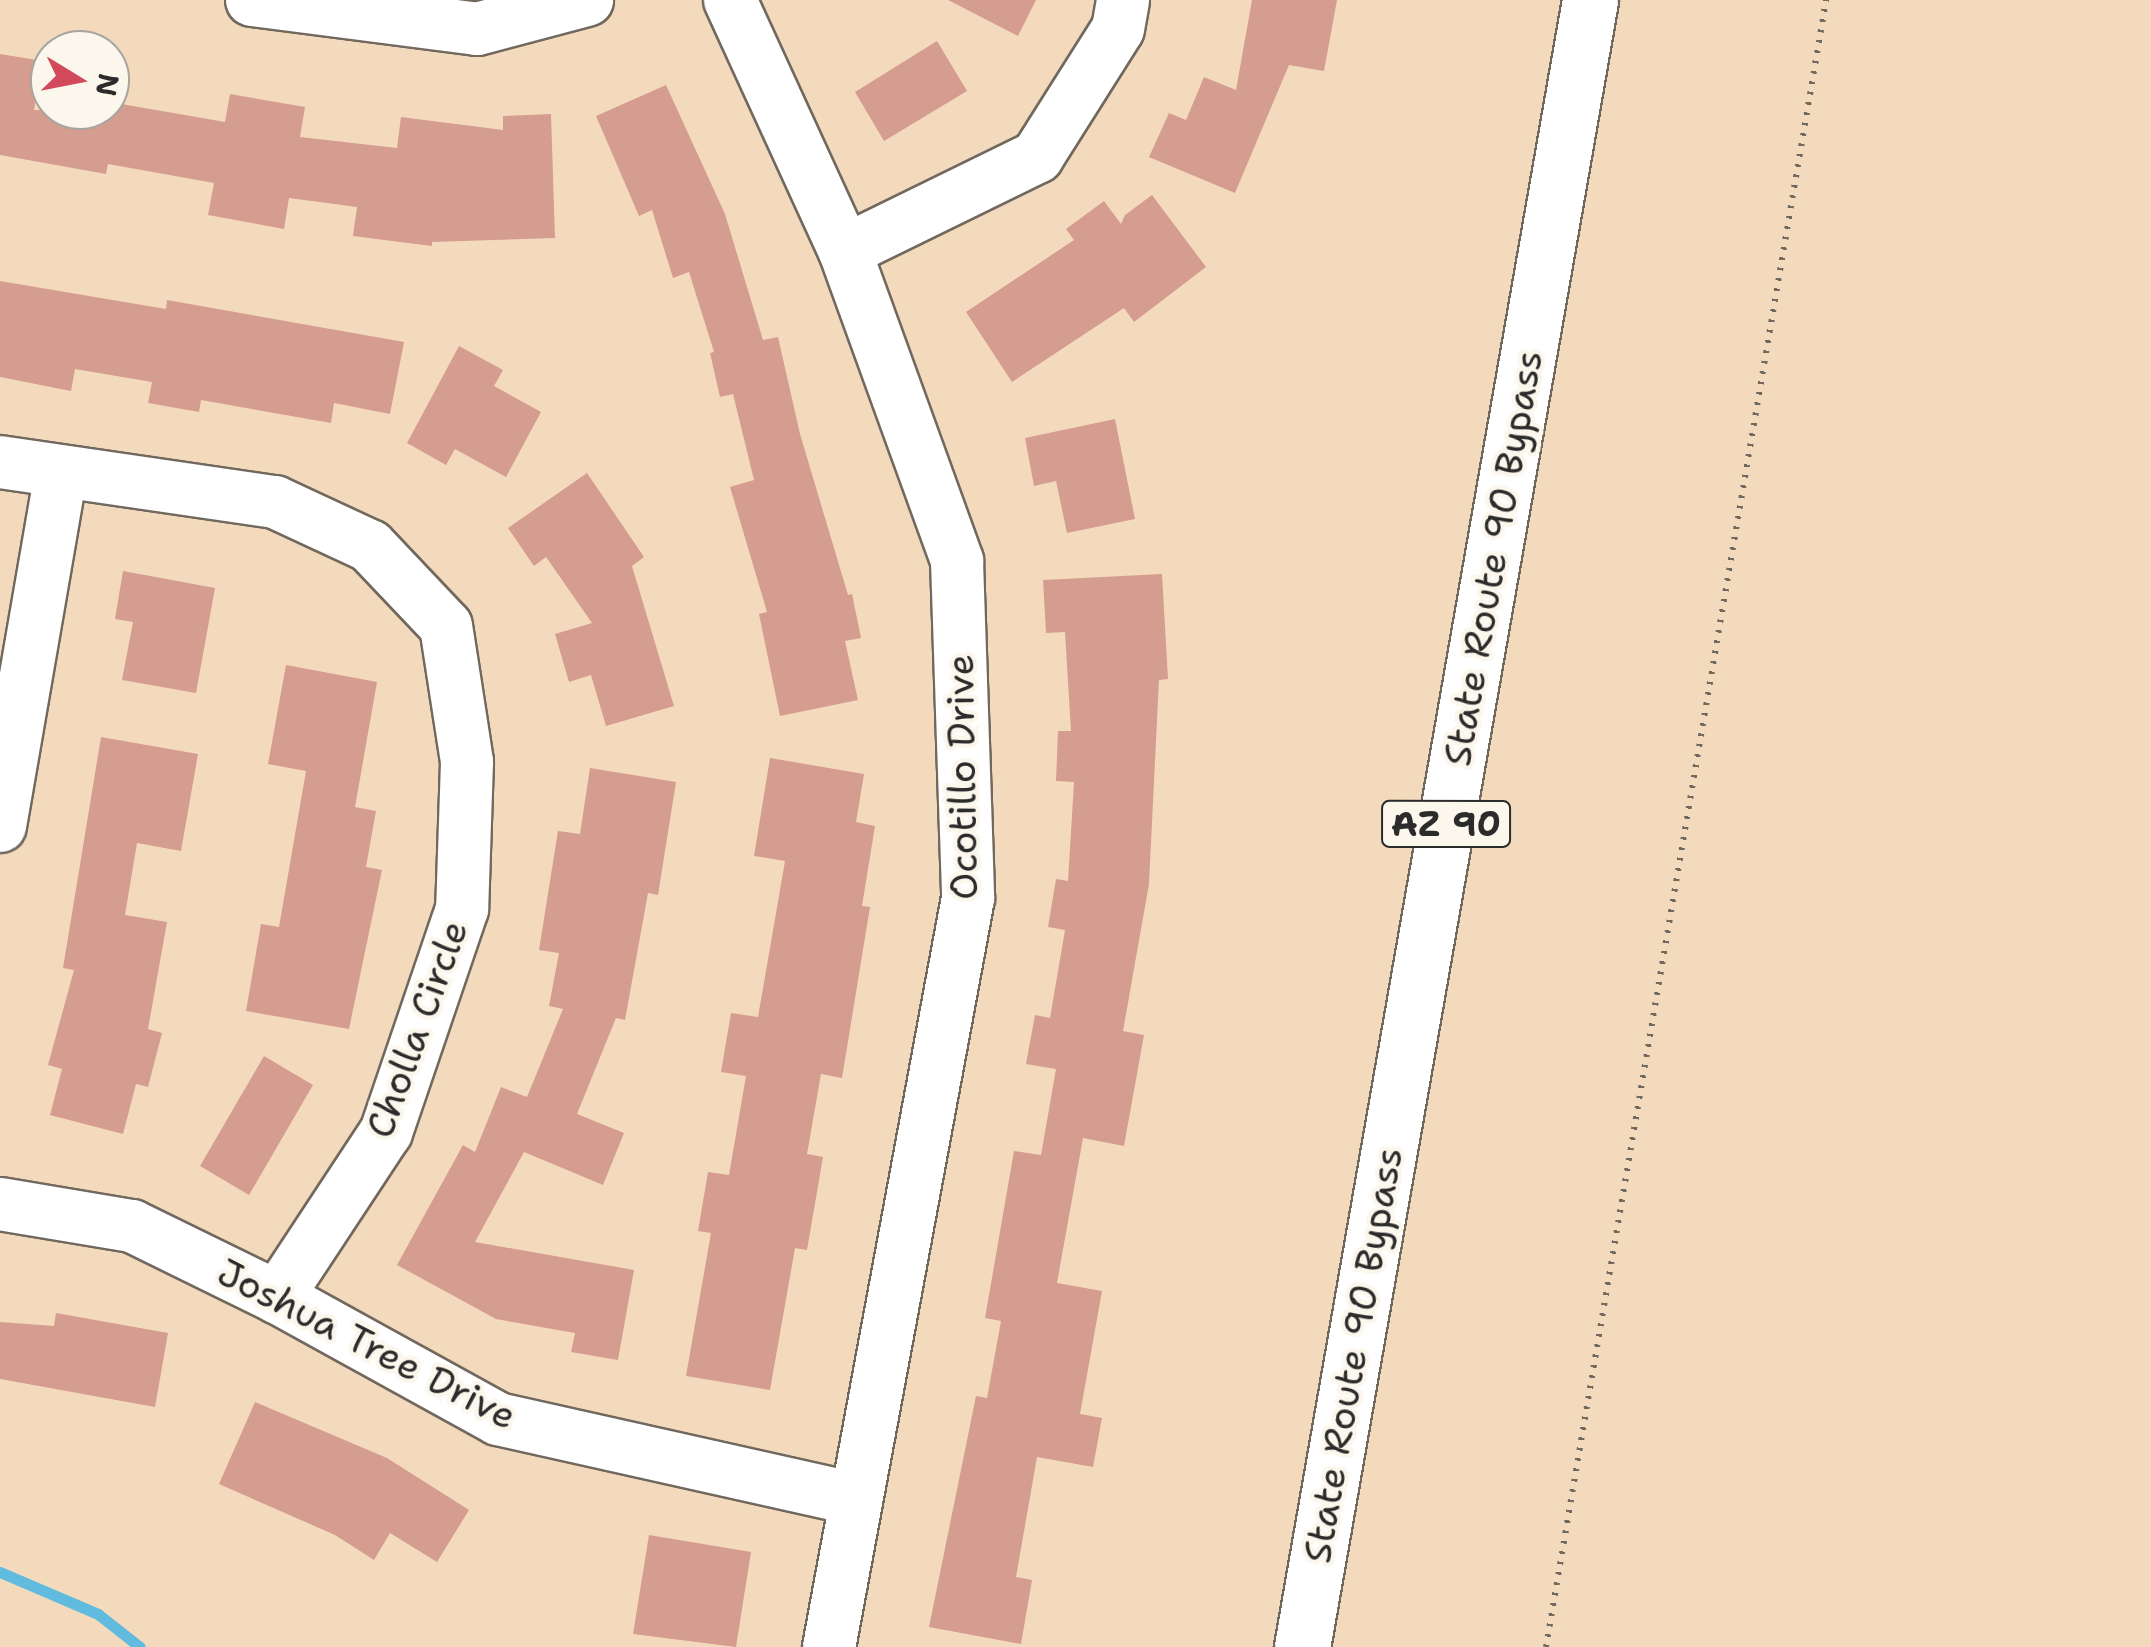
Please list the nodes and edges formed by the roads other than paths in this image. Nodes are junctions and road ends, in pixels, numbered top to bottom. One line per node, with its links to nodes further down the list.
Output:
1 (252, 0): 2 (street)
2 (587, 0)
3 (730, 0): 6 (street, Ocotillo Drive)
4 (1123, 0): 6 (street)
5 (1590, 0): 14 (highway, State Route 90 Bypass / AZ 90)
6 (844, 251): 12 (street, Ocotillo Drive)
7 (0, 462): 8 (street, Cholla Circle)
8 (61, 472): 9 (street); 11 (street, Cholla Circle)
9 (0, 826)
10 (0, 1204): 11 (street, Joshua Tree Drive)
11 (276, 1297): 12 (street, Joshua Tree Drive)
12 (855, 1499): 13 (street, Ocotillo Drive)
13 (830, 1647)
14 (1302, 1647)

